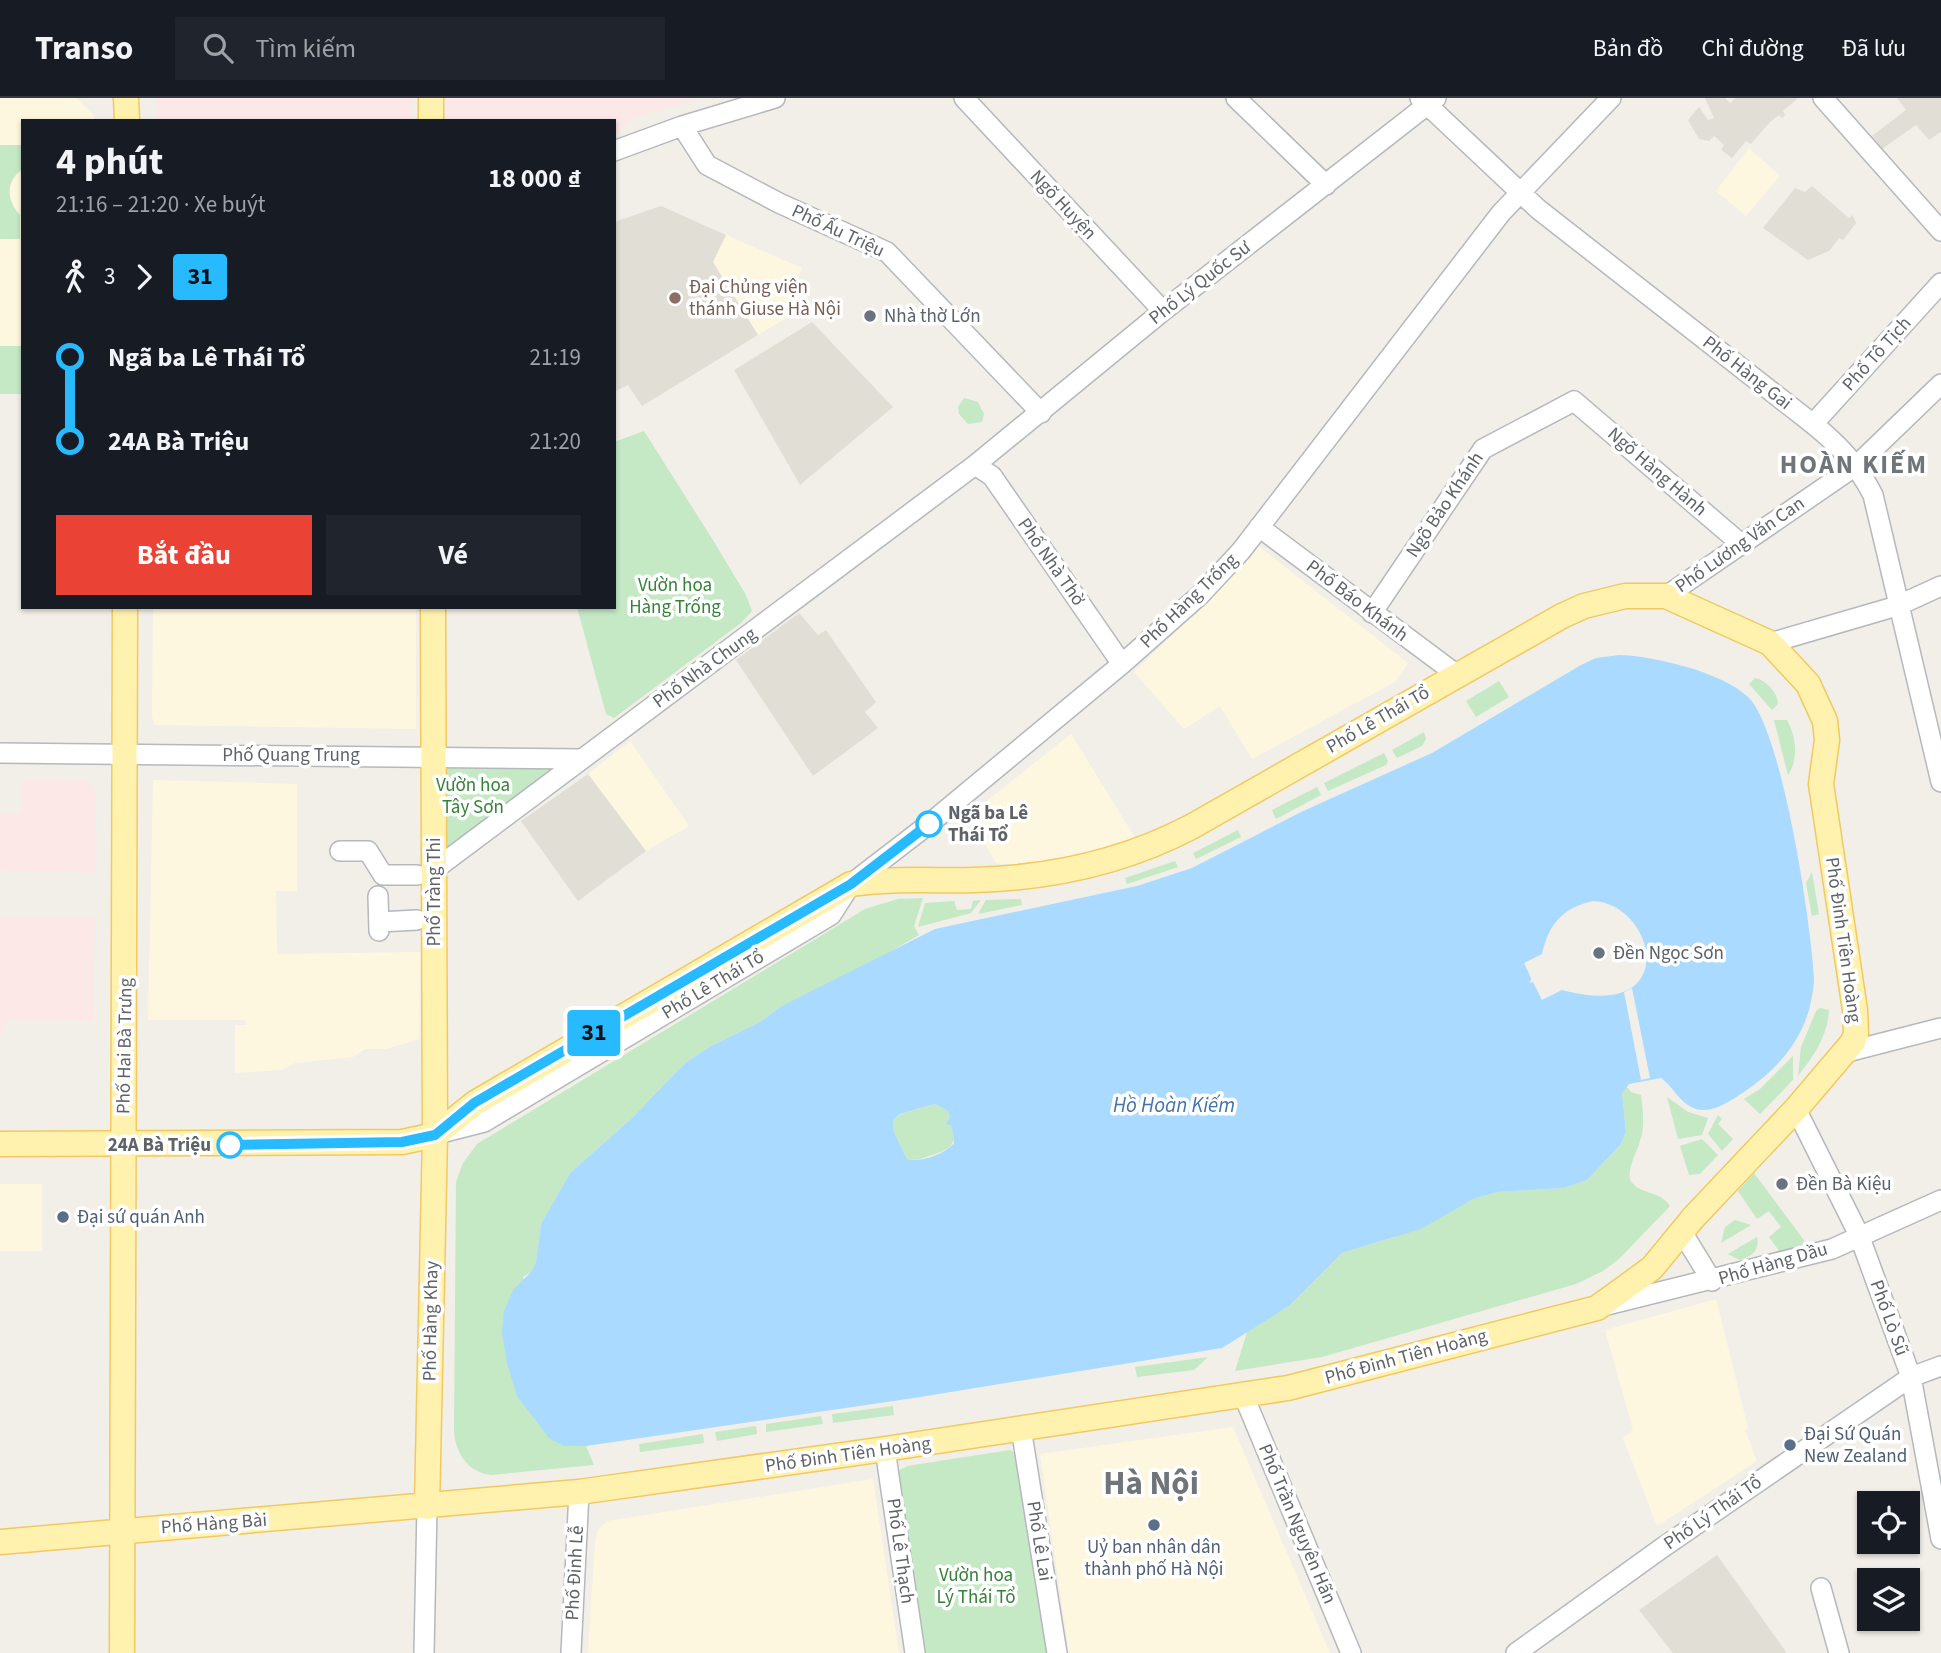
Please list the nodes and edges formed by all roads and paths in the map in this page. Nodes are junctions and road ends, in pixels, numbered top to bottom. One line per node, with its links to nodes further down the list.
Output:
1 (126, 98): 9 (main road)
2 (431, 98): 10 (main road)
3 (775, 98): 11 (street)
4 (964, 98): 17 (street, Ngõ Huyện)
5 (1236, 98): 13 (street)
6 (1611, 98): 14 (street, Phố Hàng Trống)
7 (1823, 98): 15 (street)
8 (1428, 101): 13 (street, Phố Lý Quốc Sư); 14 (street, Phố Hàng Gai)
9 (127, 119)
10 (431, 119)
11 (682, 126): 12 (street); 20 (street, Phố Ấu Triệu)
12 (616, 150)
13 (1326, 185): 17 (street, Phố Lý Quốc Sư)
14 (1520, 193): 21 (street, Phố Hàng Gai); 24 (street, Phố Hàng Trống)
15 (1941, 230)
16 (1941, 283): 21 (street, Phố Tô Tịch)
17 (1163, 312): 20 (street, Phố Lý Quốc Sư)
18 (1941, 384): 23 (street, Phố Lương Văn Can)
19 (1574, 401): 25 (street, Ngõ Hàng Hành); 31 (street, Ngõ Bảo Khánh)
20 (1041, 413): 22 (street, Phố Lý Quốc Sư)
21 (1813, 424): 23 (street, Phố Hàng Gai)
22 (975, 465): 33 (street, Phố Nhà Thờ); 39 (street, Phố Nhà Chung)
23 (1857, 465): 25 (street, Phố Lương Văn Can); 28 (street, Phố Hàng Gai)
24 (1259, 527): 31 (street, Phố Báo Khánh); 33 (street, Phố Hàng Trống)
25 (1740, 543): 27 (street, Phố Lương Văn Can)
26 (1941, 586): 28 (street)
27 (1666, 596): 32 (main road, Phố Lê Thái Tổ); 34 (main road, Phố Lê Thái Tổ)
28 (1897, 606): 32 (street); 35 (street, Phố Hàng Gai)
29 (124, 609): 37 (main road, Phố Hai Bà Trưng)
30 (433, 609): 38 (main road, Phố Tràng Thi)
31 (1372, 613): 34 (street, Phố Báo Khánh)
32 (1770, 643): 47 (main road, Phố Đinh Tiên Hoàng)
33 (1122, 664): 43 (street, Phố Hàng Trống)
34 (1456, 674): 43 (main road, Phố Lê Thái Tổ)
35 (1935, 732): 40 (street, Phố Hàng Gai)
36 (0, 753): 37 (street, Phố Quang Trung)
37 (124, 755): 38 (street, Phố Quang Trung); 51 (main road, Phố Hai Bà Trưng)
38 (434, 756): 39 (street, Phố Quang Trung); 42 (main road, Phố Tràng Thi)
39 (581, 759): 42 (street, Phố Nhà Chung)
40 (1941, 782)
41 (340, 850): 42 (street)
42 (426, 872): 49 (main road, Phố Tràng Thi)
43 (851, 884): 49 (main road, Phố Lê Thái Tổ)
44 (378, 896): 45 (street)
45 (417, 920)
46 (1941, 1028): 47 (street)
47 (1847, 1052): 48 (main road, Phố Đinh Tiên Hoàng)
48 (1796, 1109): 53 (main road, Phố Đinh Tiên Hoàng); 54 (street, Phố Lò Sũ)
49 (435, 1135): 51 (main road); 63 (main road, Phố Hàng Khay)
50 (0, 1144): 51 (main road)
51 (124, 1144): 64 (main road, Phố Hai Bà Trưng)
52 (1941, 1200): 54 (street, Phố Hàng Dầu)
53 (1682, 1232): 55 (street); 56 (main road, Phố Đinh Tiên Hoàng)
54 (1859, 1235): 55 (street, Phố Hàng Dầu); 58 (street, Phố Lò Sũ)
55 (1712, 1281): 56 (street, Phố Hàng Dầu)
56 (1597, 1308): 59 (main road, Phố Đinh Tiên Hoàng)
57 (1941, 1366): 58 (street, Phố Lý Thái Tổ)
58 (1911, 1377): 65 (street, Phố Lò Sũ); 74 (street, Phố Lý Thái Tổ)
59 (1243, 1394): 60 (main road, Phố Đinh Tiên Hoàng); 73 (street, Phố Trần Nguyên Hãn)
60 (1021, 1428): 61 (main road, Phố Đinh Tiên Hoàng); 72 (street, Phố Lê Lai)
61 (885, 1449): 62 (main road, Phố Đinh Tiên Hoàng); 71 (street, Phố Lê Thạch)
62 (579, 1492): 63 (main road, Phố Đinh Tiên Hoàng); 70 (street, Phố Đinh Lễ)
63 (427, 1507): 64 (main road, Phố Hàng Bài); 69 (street)
64 (123, 1531): 66 (main road, Phố Hàng Bài); 68 (main road, Phố Hai Bà Trưng)
65 (1941, 1539)
66 (0, 1542)
67 (1821, 1588): 75 (street)
68 (121, 1653)
69 (424, 1653)
70 (571, 1653)
71 (915, 1653)
72 (1056, 1653)
73 (1351, 1653)
74 (1516, 1653)
75 (1839, 1653)

